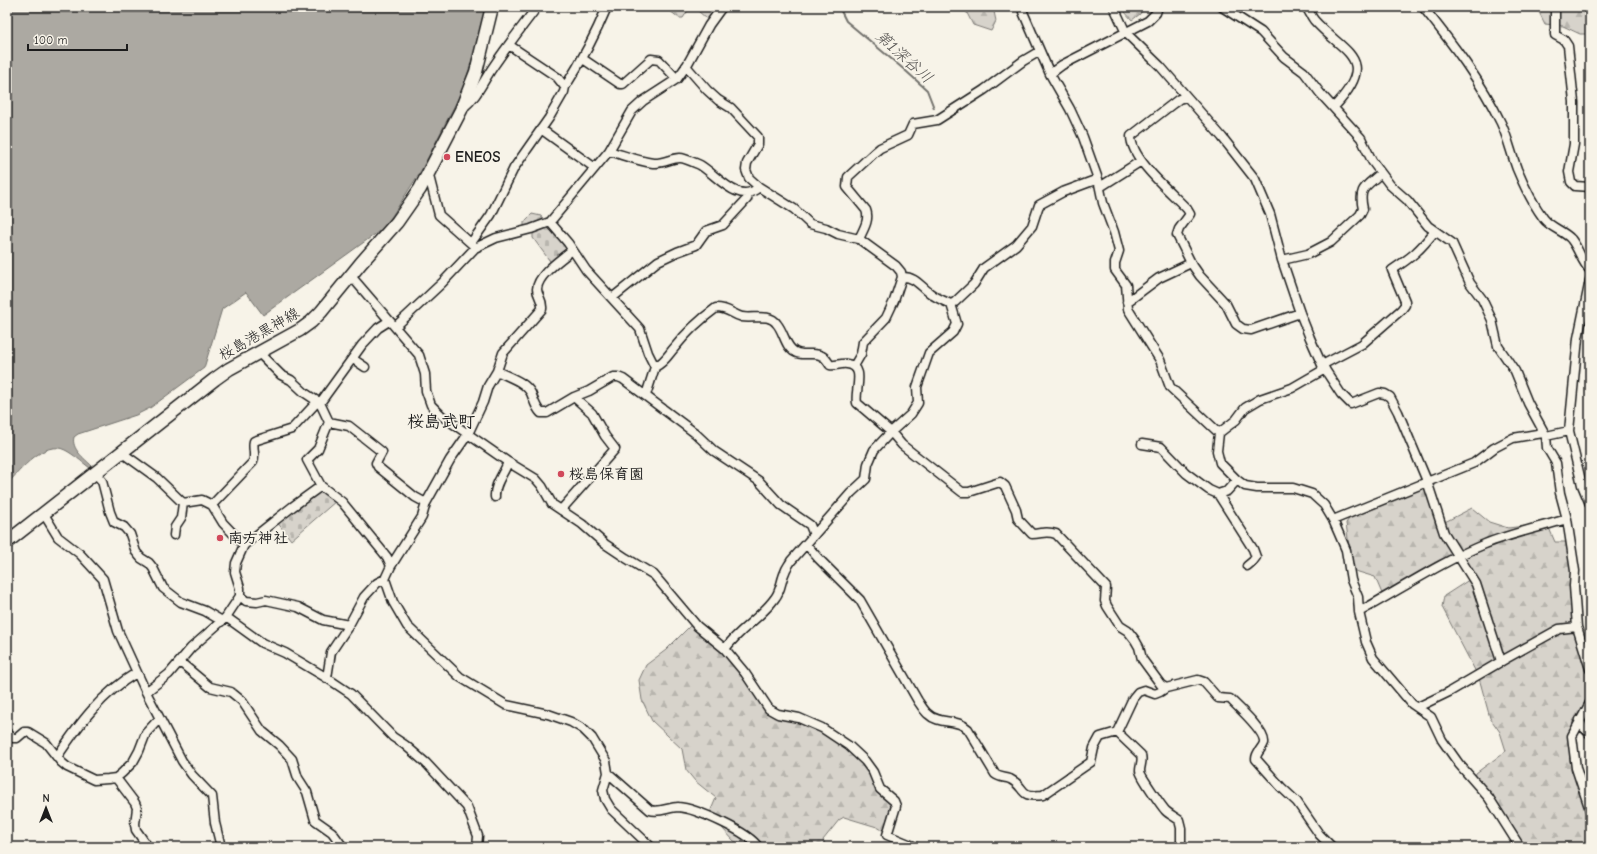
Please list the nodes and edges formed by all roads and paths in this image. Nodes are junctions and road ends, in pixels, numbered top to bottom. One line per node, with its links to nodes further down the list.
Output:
1 (492, 7): 22 (main road, 桜島港黒神線)
2 (537, 7): 13 (street)
3 (607, 7): 15 (street)
4 (722, 7): 16 (street)
5 (1023, 7): 14 (street)
6 (1114, 7): 12 (street)
7 (1158, 7): 12 (street)
8 (1222, 7): 21 (street)
9 (1306, 7): 21 (street)
10 (1423, 7): 40 (street)
11 (1555, 7): 31 (street)
12 (1126, 33): 17 (street); 20 (street)
13 (509, 46): 19 (street); 22 (street)
14 (1040, 51): 17 (street); 35 (street)
15 (583, 59): 18 (street); 19 (street)
16 (686, 66): 18 (street); 30 (street)
17 (1050, 74): 29 (street)
18 (677, 79): 24 (street)
19 (565, 87): 23 (street)
20 (1186, 97): 25 (street); 38 (street)
21 (1334, 107): 28 (street)
22 (461, 110): 27 (main road, 桜島港黒神線)
23 (541, 130): 26 (street); 36 (street)
24 (609, 151): 26 (street); 32 (street)
25 (1141, 161): 29 (street); 39 (street)
26 (595, 168): 33 (street)
27 (428, 172): 36 (street); 41 (main road, 桜島港黒神線)
28 (1381, 173): 34 (street); 38 (street)
29 (1099, 183): 45 (street); 46 (street)
30 (759, 187): 32 (street); 35 (street)
31 (1590, 187)
32 (748, 193): 44 (street)
33 (550, 222): 36 (street); 37 (street)
34 (1435, 231): 54 (street); 64 (street)
35 (859, 239): 42 (street)
36 (473, 245): 48 (street)
37 (572, 250): 44 (street); 55 (street)
38 (1282, 260): 47 (street)
39 (1191, 263): 45 (street); 47 (street)
40 (1590, 270)
41 (351, 276): 48 (street); 49 (main road, 桜島港黒神線)
42 (902, 277): 46 (street); 51 (street)
43 (1590, 280): 60 (street)
44 (612, 298): 53 (street)
45 (1127, 302): 63 (street)
46 (953, 303): 61 (street)
47 (1300, 313): 54 (street)
48 (392, 324): 50 (street); 62 (street)
49 (259, 353): 58 (street); 66 (main road, 桜島港黒神線)
50 (352, 359): 52 (street); 58 (street)
51 (854, 366): 53 (street); 61 (street)
52 (365, 367)
53 (656, 367): 56 (street)
54 (1324, 367): 63 (street); 70 (street)
55 (496, 371): 57 (street); 62 (street)
56 (646, 395): 57 (street); 83 (street)
57 (574, 397): 78 (street)
58 (319, 402): 59 (street); 77 (street)
59 (329, 422): 71 (street); 75 (street)
60 (1569, 431): 64 (street); 76 (street)
61 (891, 432): 83 (street); 102 (street)
62 (468, 434): 67 (street); 75 (street)
63 (1219, 434): 69 (street)
64 (1545, 434): 70 (street); 80 (street)
65 (1142, 444): 72 (street)
66 (121, 452): 68 (main road, 桜島港黒神線); 74 (street)
67 (508, 462): 73 (street); 78 (street)
68 (95, 473): 79 (main road, 桜島港黒神線); 93 (street)
69 (1237, 480): 72 (street); 81 (street)
70 (1427, 481): 81 (street); 87 (street)
71 (321, 486): 86 (street); 88 (street)
72 (1218, 494): 89 (street)
73 (495, 496)
74 (183, 503): 77 (street); 82 (street)
75 (426, 503): 88 (street)
76 (1590, 504)
77 (212, 505): 86 (street)
78 (561, 510): 96 (street)
79 (44, 514): 84 (main road, 桜島港黒神線); 100 (street)
80 (1567, 519): 87 (street); 95 (street)
81 (1333, 520): 92 (street)
82 (172, 532)
83 (814, 535): 85 (street)
84 (7, 542)
85 (806, 544): 96 (street); 108 (street)
86 (244, 545): 91 (street)
87 (1458, 556): 92 (street); 97 (street)
88 (391, 566): 90 (street)
89 (1247, 566)
90 (385, 579): 94 (street); 112 (street)
91 (240, 596): 93 (street); 94 (street)
92 (1359, 612): 105 (street)
93 (224, 619): 98 (street); 101 (street)
94 (349, 625): 101 (street)
95 (1577, 627): 97 (street); 99 (street)
96 (725, 649): 121 (street)
97 (1501, 661): 105 (street)
98 (180, 662): 103 (street); 117 (street)
99 (1590, 669)
100 (136, 673): 103 (street); 111 (street)
101 (327, 678): 118 (street)
102 (1166, 688): 108 (street); 123 (street)
103 (146, 692): 106 (street)
104 (1590, 703): 107 (street)
105 (1418, 707): 124 (street)
106 (159, 719): 113 (street); 116 (street)
107 (1580, 720): 110 (street); 114 (street)
108 (1118, 732): 122 (street)
109 (7, 733): 111 (street)
110 (1590, 734)
111 (57, 757): 113 (street)
112 (608, 773): 119 (street); 120 (street)
113 (116, 778): 115 (street)
114 (1590, 810)
115 (148, 847)
116 (221, 847)
117 (343, 847)
118 (477, 847)
119 (651, 847)
120 (758, 847)
121 (916, 847)
122 (1181, 847)
123 (1332, 847)
124 (1520, 847)

